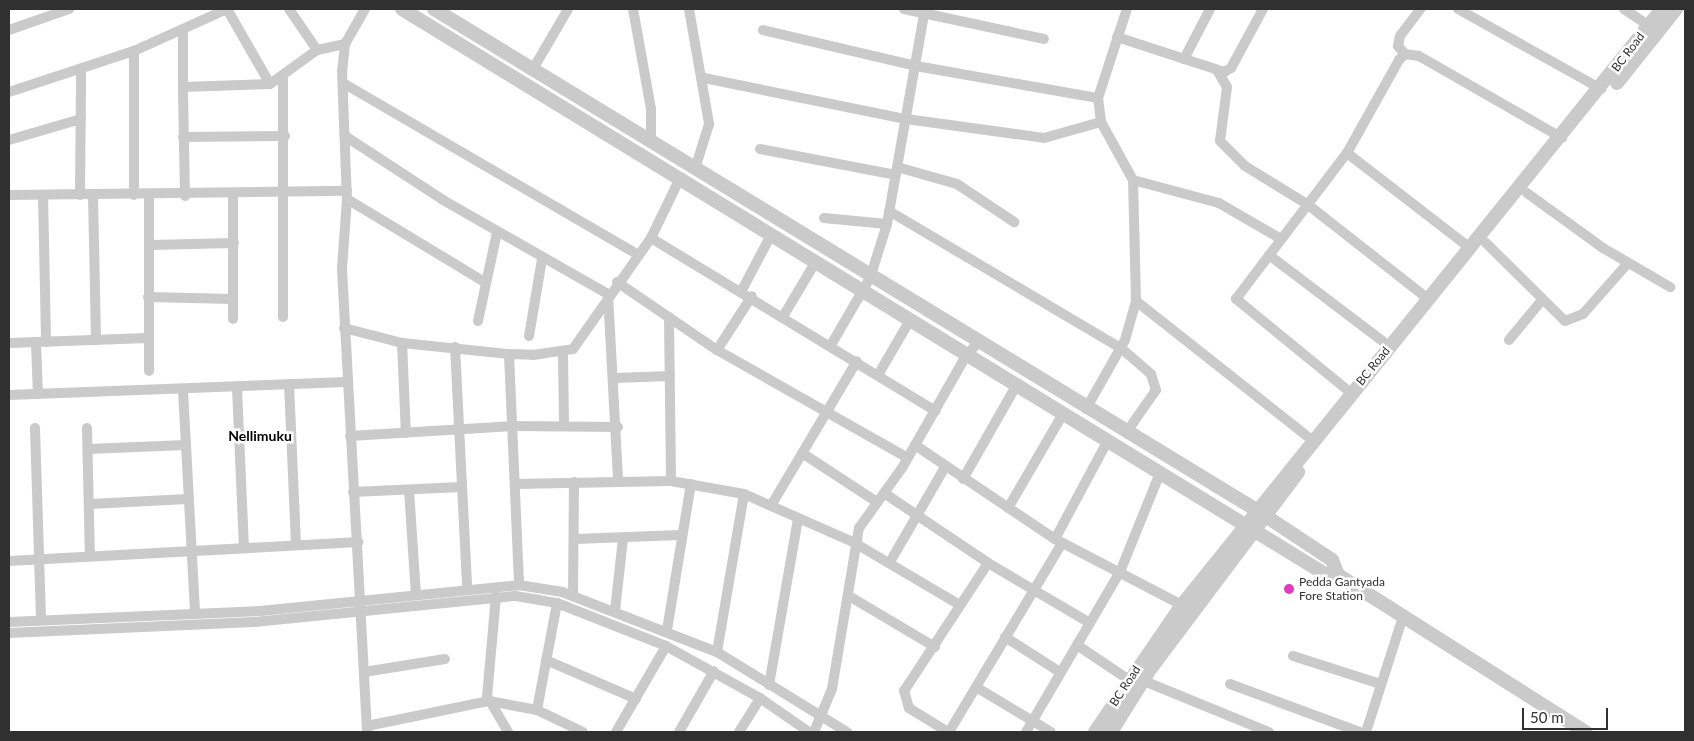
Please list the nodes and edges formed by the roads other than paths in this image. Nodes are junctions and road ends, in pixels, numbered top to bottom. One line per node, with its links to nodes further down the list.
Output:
1 (69, 9): 21 (street)
2 (227, 9): 23 (street); 38 (street)
3 (289, 9): 27 (street)
4 (365, 9): 26 (street)
5 (402, 9): 56 (street)
6 (434, 9): 33 (street)
7 (568, 9): 33 (street)
8 (633, 9): 50 (street)
9 (688, 9): 35 (street)
10 (904, 9): 19 (street)
11 (1127, 9): 24 (street)
12 (1210, 9): 30 (street)
13 (1263, 9): 34 (street)
14 (1420, 9): 29 (street)
15 (1458, 9): 40 (street)
16 (1624, 9): 20 (street)
17 (1662, 9): 20 (street, BC Road)
18 (1676, 9): 20 (street, BC Road)
19 (925, 11): 25 (street); 31 (street)
20 (1652, 29): 40 (street, BC Road); 51 (street, BC Road)
21 (9, 30)
22 (763, 30): 31 (street)
23 (183, 32): 28 (street); 39 (street)
24 (1116, 36): 30 (street); 42 (street)
25 (1044, 39)
26 (346, 44): 27 (street); 37 (street)
27 (317, 50): 36 (street)
28 (134, 51): 32 (street); 65 (street)
29 (1405, 54): 51 (street); 53 (street)
30 (1184, 59): 34 (street)
31 (916, 66): 42 (street); 44 (street)
32 (81, 69): 41 (street); 43 (street)
33 (532, 69): 50 (street)
34 (1218, 72): 69 (street)
35 (704, 78): 44 (street); 54 (street)
36 (283, 79): 38 (street); 46 (street)
37 (343, 83): 47 (street); 83 (street)
38 (270, 84): 39 (street)
39 (183, 86): 48 (street)
40 (1601, 89): 51 (street, BC Road)
41 (9, 92)
42 (1098, 98): 45 (street)
43 (81, 119): 49 (street); 60 (street)
44 (906, 119): 45 (street); 55 (street)
45 (1101, 122): 57 (street)
46 (284, 136): 48 (street); 58 (street)
47 (345, 136): 66 (street); 74 (street)
48 (183, 137): 68 (street)
49 (9, 140)
50 (651, 140): 54 (street)
51 (1560, 144): 59 (street, BC Road); 81 (street, BC Road)
52 (760, 149): 55 (street)
53 (1346, 153): 69 (street); 81 (street)
54 (696, 169): 87 (street)
55 (897, 171): 70 (street); 72 (street)
56 (679, 180): 75 (street); 76 (street)
57 (1132, 180): 77 (street); 99 (street)
58 (285, 192): 61 (street); 66 (street); 101 (street)
59 (1527, 193): 79 (street, BC Road); 86 (street)
60 (80, 194): 63 (street); 64 (street)
61 (233, 194): 68 (street); 78 (street)
62 (9, 195): 63 (street)
63 (43, 195): 112 (street)
64 (93, 195): 65 (street); 109 (street)
65 (134, 195): 67 (street)
66 (347, 195): 89 (street); 106 (street)
67 (149, 196): 68 (street); 80 (street)
68 (185, 196)
69 (1307, 207): 77 (street); 97 (street)
70 (889, 211): 73 (street); 119 (street)
71 (824, 218): 73 (street)
72 (1014, 222)
73 (887, 224): 87 (street)
74 (497, 232): 84 (street); 89 (street)
75 (771, 235): 85 (street); 91 (street)
76 (651, 238): 83 (street); 91 (street)
77 (1281, 239): 82 (street)
78 (234, 243): 80 (street); 96 (street)
79 (1486, 243): 98 (street); 175 (street, BC Road)
80 (150, 245): 95 (street)
81 (1470, 248): 97 (street, BC Road)
82 (1269, 254): 117 (street); 134 (street)
83 (639, 255): 88 (street)
84 (542, 258): 93 (street); 107 (street)
85 (816, 261): 92 (street); 100 (street)
86 (1628, 263): 90 (street); 98 (street)
87 (870, 278): 92 (street); 115 (street)
88 (617, 282): 93 (street); 102 (street)
89 (486, 283): 105 (street)
90 (1670, 287)
91 (742, 290): 94 (street)
92 (862, 290): 104 (street); 116 (street)
93 (608, 294): 121 (street); 128 (street)
94 (752, 296): 100 (street); 120 (street)
95 (148, 297): 96 (street); 108 (street)
96 (233, 299): 103 (street)
97 (1428, 299): 117 (street, BC Road)
98 (1542, 300): 110 (street)
99 (1136, 301): 119 (street); 151 (street)
100 (784, 315): 116 (street)
101 (283, 317)
102 (668, 317): 120 (street); 127 (street)
103 (233, 319)
104 (910, 320): 123 (street); 126 (street)
105 (478, 321)
106 (343, 325): 113 (street); 129 (street)
107 (529, 336)
108 (148, 338): 109 (street); 125 (street)
109 (96, 340): 112 (street)
110 (1509, 340)
111 (36, 342): 112 (street); 114 (street); 135 (street)
112 (46, 342)
113 (402, 342): 118 (street); 147 (street)
114 (9, 343)
115 (978, 343): 123 (street); 137 (street)
116 (832, 345): 124 (street)
117 (1389, 346): 134 (street, BC Road)
118 (455, 347): 122 (street); 146 (street)
119 (1121, 348): 137 (street); 148 (street)
120 (717, 350): 138 (street)
121 (563, 352): 122 (street); 142 (street)
122 (509, 354): 141 (street)
123 (967, 354): 131 (street); 139 (street)
124 (857, 361): 126 (street); 138 (street)
125 (148, 371)
126 (878, 375): 139 (street)
127 (670, 376): 128 (street); 161 (street)
128 (615, 378): 143 (street)
129 (346, 382): 130 (street); 149 (street)
130 (289, 384): 132 (street); 185 (street)
131 (1016, 386): 140 (street); 159 (street)
132 (237, 388): 133 (street); 186 (street)
133 (183, 390): 135 (street); 152 (street)
134 (1351, 393): 151 (street, BC Road)
135 (38, 394): 136 (street)
136 (9, 395)
137 (1086, 409): 148 (street)
138 (828, 410): 155 (street); 156 (street)
139 (936, 411): 153 (street)
140 (1063, 414): 150 (street); 174 (street)
141 (513, 426): 142 (street); 146 (street); 163 (street)
142 (564, 426): 143 (street)
143 (618, 427): 160 (street)
144 (35, 428): 189 (street)
145 (87, 428): 154 (street)
146 (458, 428): 147 (street); 165 (street)
147 (406, 433): 149 (street)
148 (1126, 433): 175 (street)
149 (350, 436): 167 (street)
150 (1108, 440): 158 (street); 182 (street)
151 (1312, 440): 175 (street, BC Road)
152 (186, 445): 154 (street); 170 (street)
153 (915, 445): 156 (street); 157 (street)
154 (88, 449): 172 (street)
155 (802, 454): 171 (street); 173 (street)
156 (908, 458): 168 (street)
157 (945, 466): 159 (street); 176 (street)
158 (1160, 473): 178 (street); 193 (street)
159 (963, 479): 174 (street)
160 (618, 481): 161 (street); 162 (street)
161 (672, 481): 164 (street)
162 (574, 482): 163 (street); 181 (street)
163 (515, 484): 195 (street)
164 (691, 484): 169 (street); 179 (street)
165 (461, 487): 166 (street); 196 (street)
166 (409, 490): 167 (street); 198 (street)
167 (353, 492): 183 (street)
168 (884, 493): 171 (street); 176 (street)
169 (744, 494): 173 (street); 218 (street)
170 (188, 499): 172 (street); 187 (street)
171 (877, 502): 184 (street)
172 (90, 504): 188 (street)
173 (772, 504): 177 (street)
174 (1008, 508): 182 (street)
175 (1262, 514): 178 (street, BC Road); 194 (street)
176 (918, 516): 191 (street); 192 (street)
177 (798, 518): 184 (street); 229 (street)
178 (1251, 529): 194 (street); 204 (street, BC Road); 226 (street)
179 (680, 535): 180 (street); 212 (street)
180 (623, 538): 181 (street); 206 (street)
181 (575, 539): 200 (street)
182 (1059, 541): 193 (street); 197 (street)
183 (358, 542): 185 (street); 205 (street)
184 (853, 542): 191 (street); 201 (street)
185 (296, 545): 186 (street)
186 (244, 548): 187 (street)
187 (191, 552): 188 (street); 207 (street)
188 (90, 556): 189 (street)
189 (39, 560): 190 (street); 209 (street)
190 (9, 561)
191 (890, 562): 203 (street)
192 (988, 563): 197 (street); 203 (street)
193 (1120, 572): 204 (street); 211 (street)
194 (1338, 575): 208 (street)
195 (520, 585): 196 (street); 200 (street)
196 (467, 588): 198 (street)
197 (1033, 592): 211 (street); 214 (street)
198 (416, 595): 205 (street)
199 (496, 596): 202 (street); 205 (street); 233 (street)
200 (572, 596): 206 (street)
201 (849, 596): 217 (street); 235 (street)
202 (557, 603): 216 (street); 221 (street)
203 (960, 605): 217 (street)
204 (1182, 605): 225 (street, BC Road)
205 (364, 608): 207 (street); 213 (street); 223 (street)
206 (615, 611): 212 (street)
207 (195, 614): 209 (street)
208 (1403, 617): 228 (street); 254 (street)
209 (40, 620): 210 (street)
210 (9, 622)
211 (1090, 623): 215 (street)
212 (667, 630): 218 (street)
213 (9, 633)
214 (1005, 637): 224 (street); 230 (street)
215 (1077, 645): 224 (street); 225 (street)
216 (666, 646): 222 (street); 232 (street)
217 (935, 647): 246 (street)
218 (717, 652): 229 (street)
219 (1293, 656): 228 (street)
220 (445, 659): 223 (street)
221 (546, 660): 232 (street); 234 (street)
222 (714, 671): 231 (street); 241 (street)
223 (364, 672): 237 (street)
224 (1060, 672): 236 (street)
225 (1129, 680): 249 (street, BC Road)
226 (1144, 681): 250 (street); 251 (street)
227 (1230, 684): 252 (street)
228 (1381, 684): 253 (street)
229 (769, 685): 235 (street)
230 (976, 687): 236 (street); 246 (street)
231 (760, 698): 242 (street); 243 (street)
232 (636, 699): 240 (street)
233 (489, 701): 234 (street); 237 (street); 238 (street)
234 (537, 710): 239 (street)
235 (822, 716): 244 (street); 245 (street)
236 (1031, 720): 247 (street); 248 (street)
237 (367, 729)
238 (508, 732)
239 (583, 732)
240 (616, 732)
241 (679, 732)
242 (739, 732)
243 (809, 732)
244 (814, 732)
245 (847, 732)
246 (949, 732)
247 (1026, 732)
248 (1051, 732)
249 (1095, 732)
250 (1110, 732)
251 (1269, 732)
252 (1360, 732)
253 (1366, 732)
254 (1585, 732)

